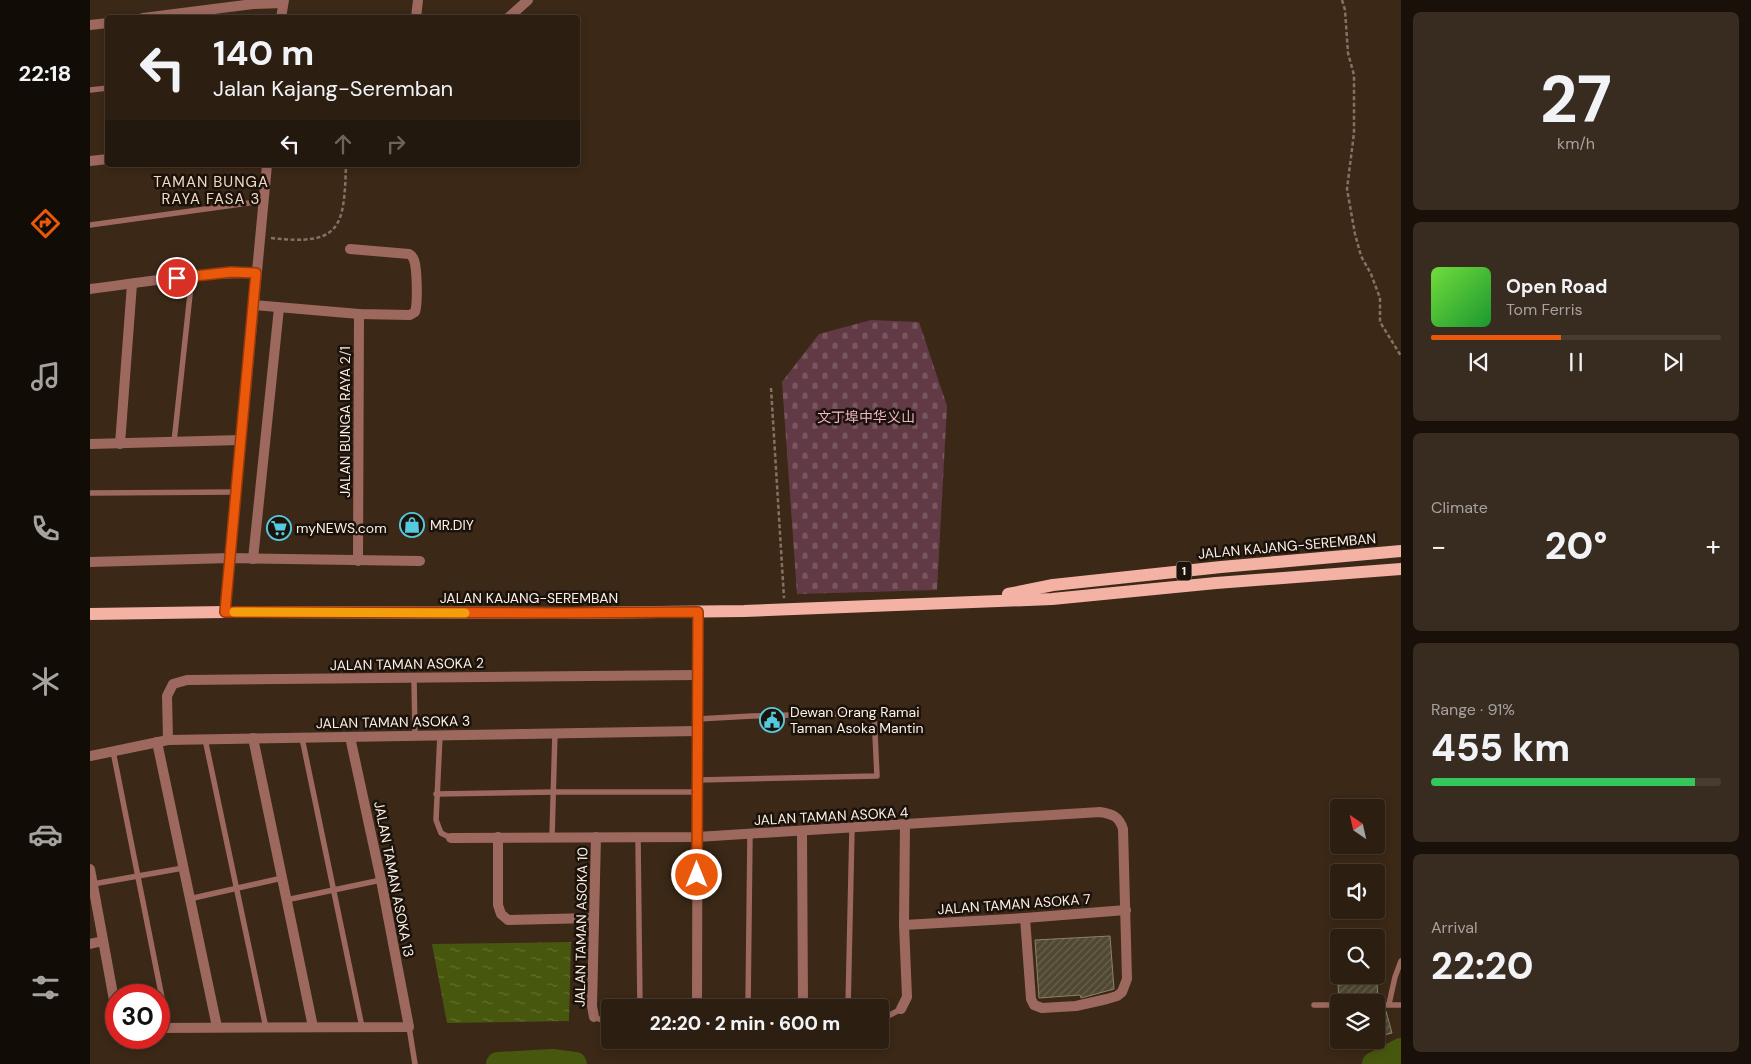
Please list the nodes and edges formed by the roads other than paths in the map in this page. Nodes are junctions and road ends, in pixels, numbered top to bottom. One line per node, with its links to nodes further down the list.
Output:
1 (418, 0): 6 (street)
2 (528, 0): 7 (street)
3 (283, 2): 4 (street); 5 (street)
4 (166, 15)
5 (281, 15)
6 (416, 15)
7 (511, 15)
8 (105, 23): 9 (street)
9 (90, 25)
10 (105, 88): 11 (lane)
11 (90, 90)
12 (105, 159): 13 (street)
13 (90, 161)
14 (267, 167): 15 (street)
15 (263, 201): 16 (lane); 18 (street)
16 (90, 225)
17 (350, 249): 24 (street)
18 (256, 273): 19 (street); 22 (street)
19 (192, 276): 20 (street); 26 (lane)
20 (132, 284): 21 (street); 28 (street)
21 (90, 289)
22 (253, 306): 23 (street); 25 (street)
23 (279, 308): 24 (street); 33 (street)
24 (359, 314): 34 (street, JALAN BUNGA RAYA 2/1)
25 (241, 440): 26 (street); 29 (street)
26 (174, 442): 28 (street)
27 (90, 444): 28 (street)
28 (120, 444)
29 (236, 492): 30 (lane); 32 (street)
30 (90, 493)
31 (1401, 552): 40 (main road, JALAN KAJANG-SEREMBAN / 1)
32 (230, 558): 33 (street); 36 (street); 41 (street)
33 (253, 559): 34 (street)
34 (358, 561): 35 (street)
35 (420, 561)
36 (90, 562)
37 (1401, 569): 38 (main road, JALAN KAJANG-SEREMBAN / 1)
38 (1383, 570): 39 (main road); 40 (main road, JALAN KAJANG-SEREMBAN / 1)
39 (1401, 575)
40 (968, 602): 42 (main road, JALAN KAJANG-SEREMBAN / 1)
41 (225, 612): 42 (main road, JALAN KAJANG-SEREMBAN / 1); 43 (main road, JALAN KAJANG-SEREMBAN / 1)
42 (698, 612): 44 (street)
43 (90, 614)
44 (698, 675): 45 (street, JALAN TAMAN ASOKA 2); 46 (street)
45 (414, 678): 50 (lane); 55 (street, JALAN TAMAN ASOKA 2)
46 (697, 719): 47 (street); 59 (lane)
47 (697, 731): 48 (street, JALAN TAMAN ASOKA 3); 59 (street)
48 (555, 732): 49 (street, JALAN TAMAN ASOKA 3); 60 (lane)
49 (440, 734): 50 (street, JALAN TAMAN ASOKA 3); 62 (lane)
50 (415, 735): 51 (street, JALAN TAMAN ASOKA 3)
51 (350, 737): 53 (street, JALAN TAMAN ASOKA 3); 77 (street, JALAN TAMAN ASOKA 13)
52 (253, 738): 53 (street, JALAN TAMAN ASOKA 3); 54 (street, JALAN TAMAN ASOKA 3); 76 (street)
53 (302, 738): 80 (lane)
54 (206, 739): 55 (street, JALAN TAMAN ASOKA 3); 79 (lane)
55 (168, 740): 56 (street, JALAN TAMAN ASOKA 3)
56 (157, 742): 57 (street, JALAN TAMAN ASOKA 3); 73 (street)
57 (112, 752): 58 (street, JALAN TAMAN ASOKA 3); 75 (lane)
58 (90, 756)
59 (698, 780): 61 (street)
60 (554, 792): 61 (lane); 62 (lane); 68 (lane)
61 (698, 792): 69 (street)
62 (436, 794): 70 (lane)
63 (905, 825): 64 (street, JALAN TAMAN ASOKA 4); 83 (street, JALAN TAMAN ASOKA 4); 86 (street)
64 (852, 828): 65 (street, JALAN TAMAN ASOKA 4); 96 (lane)
65 (802, 831): 66 (street, JALAN TAMAN ASOKA 4); 95 (street)
66 (750, 834): 69 (street, JALAN TAMAN ASOKA 4); 94 (lane)
67 (498, 837): 68 (street, JALAN TAMAN ASOKA 4); 70 (street, JALAN TAMAN ASOKA 4); 84 (street)
68 (552, 837): 71 (street, JALAN TAMAN ASOKA 4)
69 (698, 837): 72 (street, JALAN TAMAN ASOKA 4); 93 (street)
70 (450, 838)
71 (596, 838): 72 (street, JALAN TAMAN ASOKA 4); 84 (street, JALAN TAMAN ASOKA 10)
72 (638, 838): 92 (lane)
73 (183, 868): 75 (lane); 81 (street)
74 (90, 869): 78 (street)
75 (138, 877): 78 (lane); 91 (lane)
76 (282, 878): 79 (lane); 82 (street)
77 (381, 880): 80 (lane); 109 (street, JALAN TAMAN ASOKA 13)
78 (93, 884): 87 (street)
79 (236, 889): 81 (lane); 111 (lane)
80 (333, 890): 82 (lane); 108 (lane)
81 (189, 899): 106 (street)
82 (286, 900): 107 (street)
83 (1126, 910): 85 (street, JALAN TAMAN ASOKA 7); 85 (street)
84 (593, 918): 104 (street, JALAN TAMAN ASOKA 10)
85 (1025, 918): 86 (street, JALAN TAMAN ASOKA 7)
86 (904, 925): 102 (street)
87 (103, 941): 88 (street); 90 (street)
88 (90, 944)
89 (1401, 961): 98 (lane)
90 (111, 984)
91 (156, 984)
92 (640, 999)
93 (697, 999)
94 (748, 999)
95 (803, 999)
96 (848, 999)
97 (1385, 1004): 98 (lane)
98 (1389, 1004): 101 (lane)
99 (1314, 1005): 100 (lane)
100 (1330, 1005)
101 (1401, 1005)
102 (902, 1009): 103 (lane)
103 (889, 1015)
104 (594, 1016): 105 (lane)
105 (601, 1020)
106 (217, 1027): 110 (street); 111 (street)
107 (313, 1027): 108 (street); 111 (street)
108 (362, 1027): 109 (street)
109 (409, 1027): 112 (lane)
110 (170, 1028)
111 (266, 1028)
112 (415, 1063)

